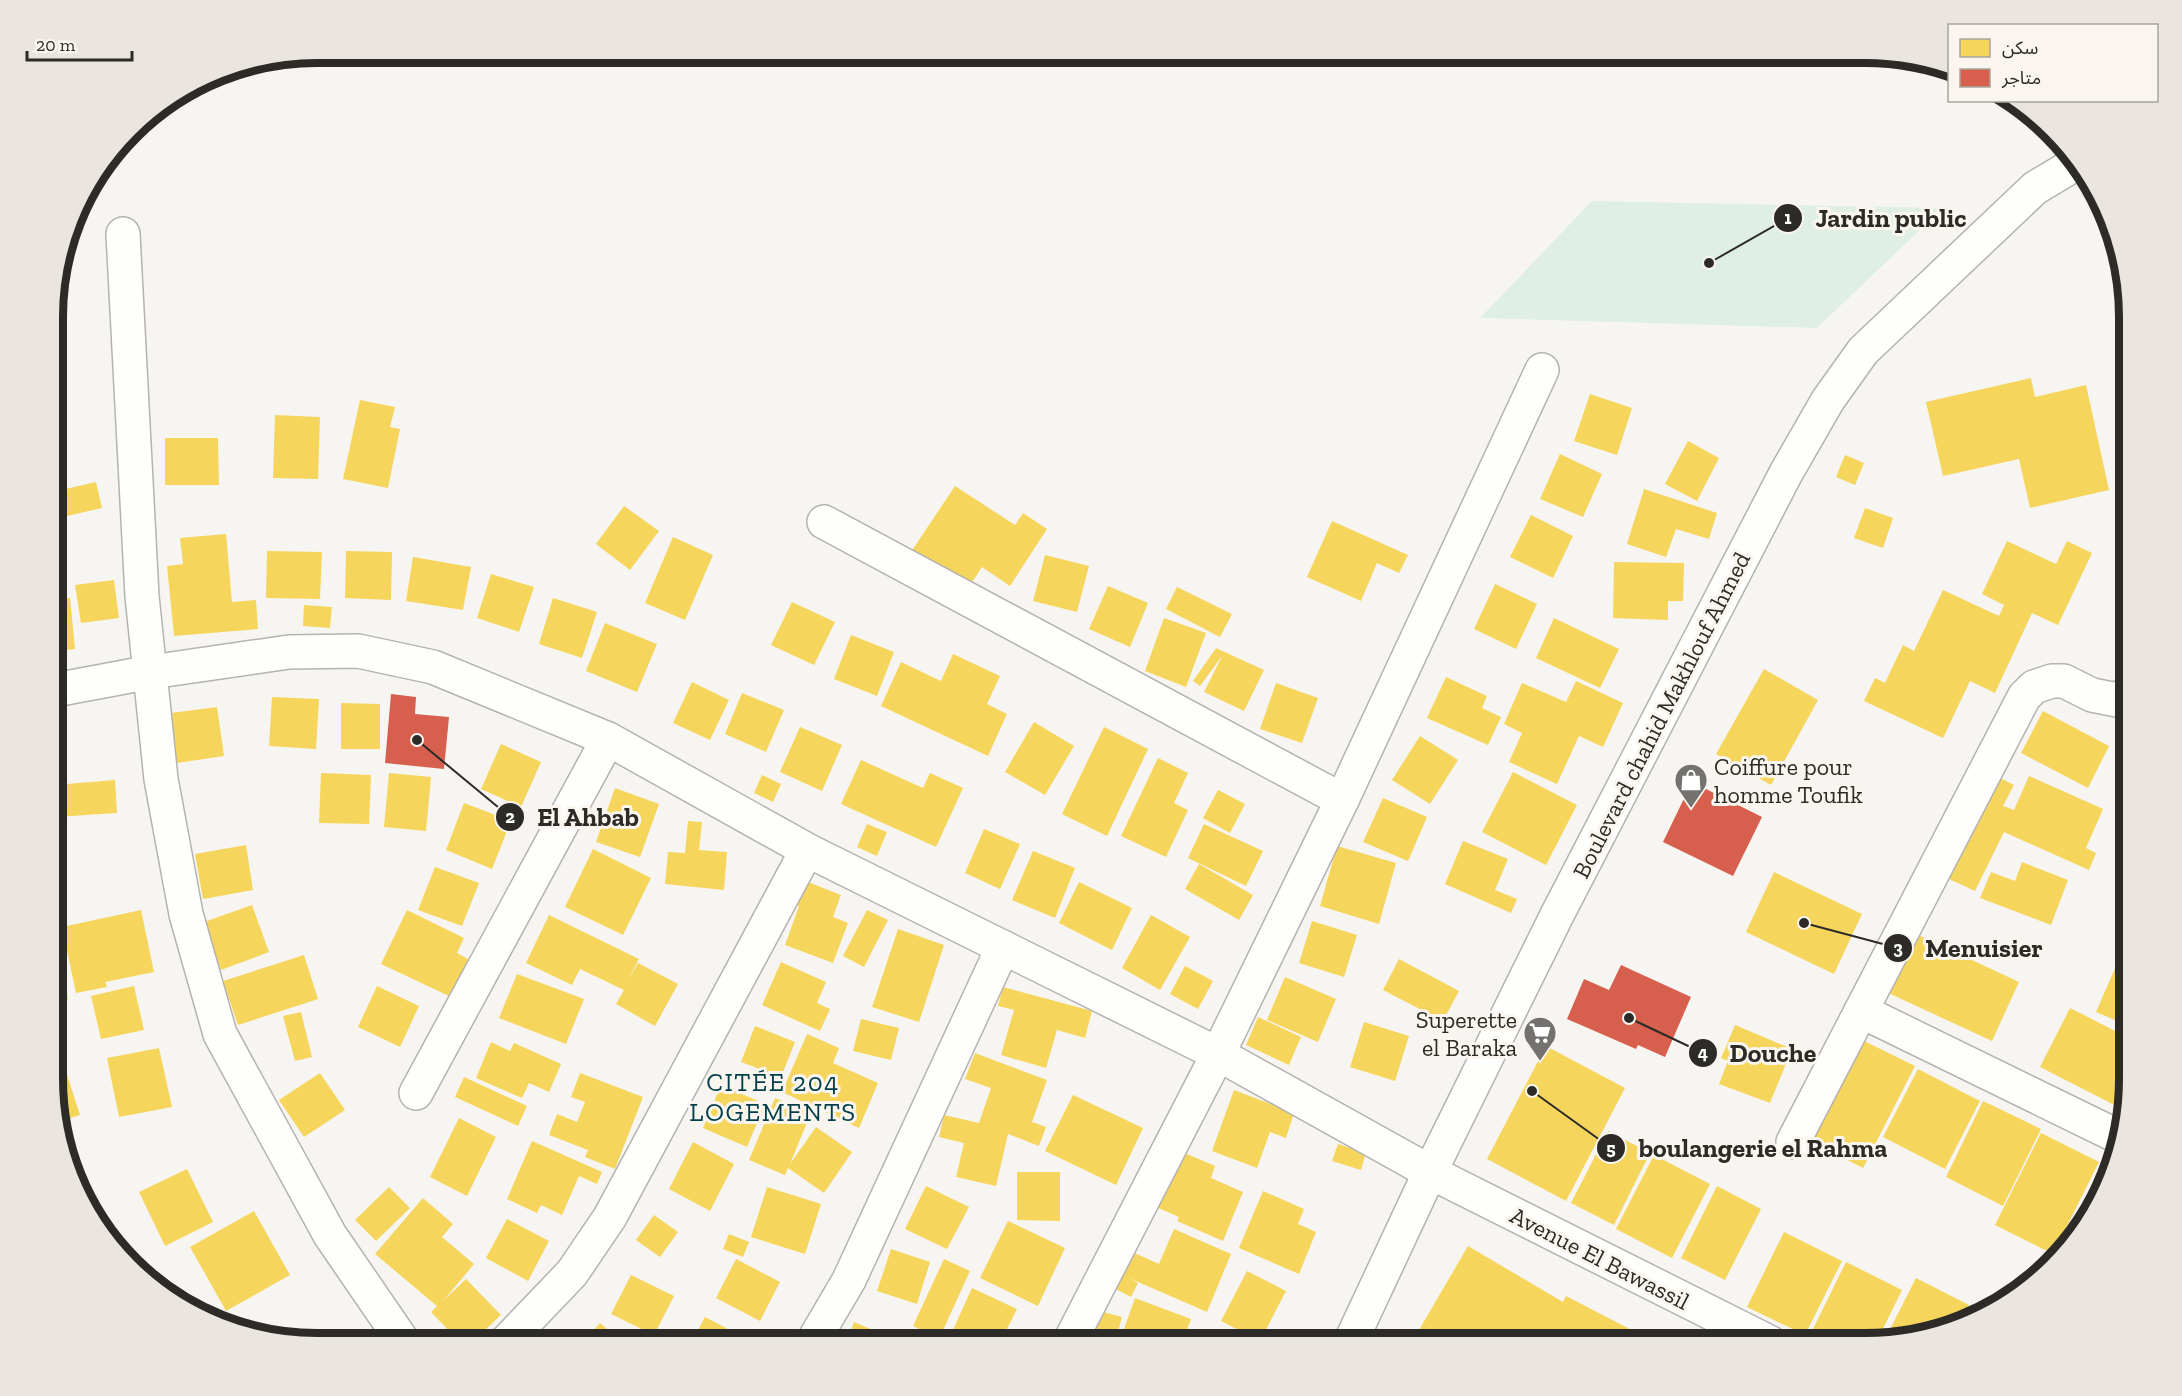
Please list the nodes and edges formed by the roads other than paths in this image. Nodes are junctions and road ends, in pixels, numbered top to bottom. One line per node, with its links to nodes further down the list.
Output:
1 (2070, 167): 17 (street, Boulevard chahid Makhlouf Ahmed)
2 (123, 234): 5 (street)
3 (1542, 370): 9 (street)
4 (824, 522): 9 (street)
5 (151, 672): 6 (street, Avenue El Bawassil); 8 (street, Avenue El Bawassil); 18 (street)
6 (63, 688)
7 (2119, 698): 12 (street)
8 (608, 739): 10 (street, Avenue El Bawassil); 14 (street)
9 (1342, 800): 13 (street)
10 (807, 849): 11 (street, Avenue El Bawassil); 19 (street)
11 (1003, 947): 13 (street, Avenue El Bawassil); 20 (street)
12 (1861, 1011): 15 (street); 16 (street)
13 (1218, 1054): 17 (street, Avenue El Bawassil); 21 (street)
14 (416, 1094)
15 (2113, 1134)
16 (1793, 1142)
17 (1430, 1172): 22 (street, Boulevard chahid Makhlouf Ahmed); 23 (street, Avenue El Bawassil)
18 (397, 1333)
19 (515, 1333)
20 (818, 1333)
21 (1074, 1333)
22 (1355, 1333)
23 (1751, 1333)

